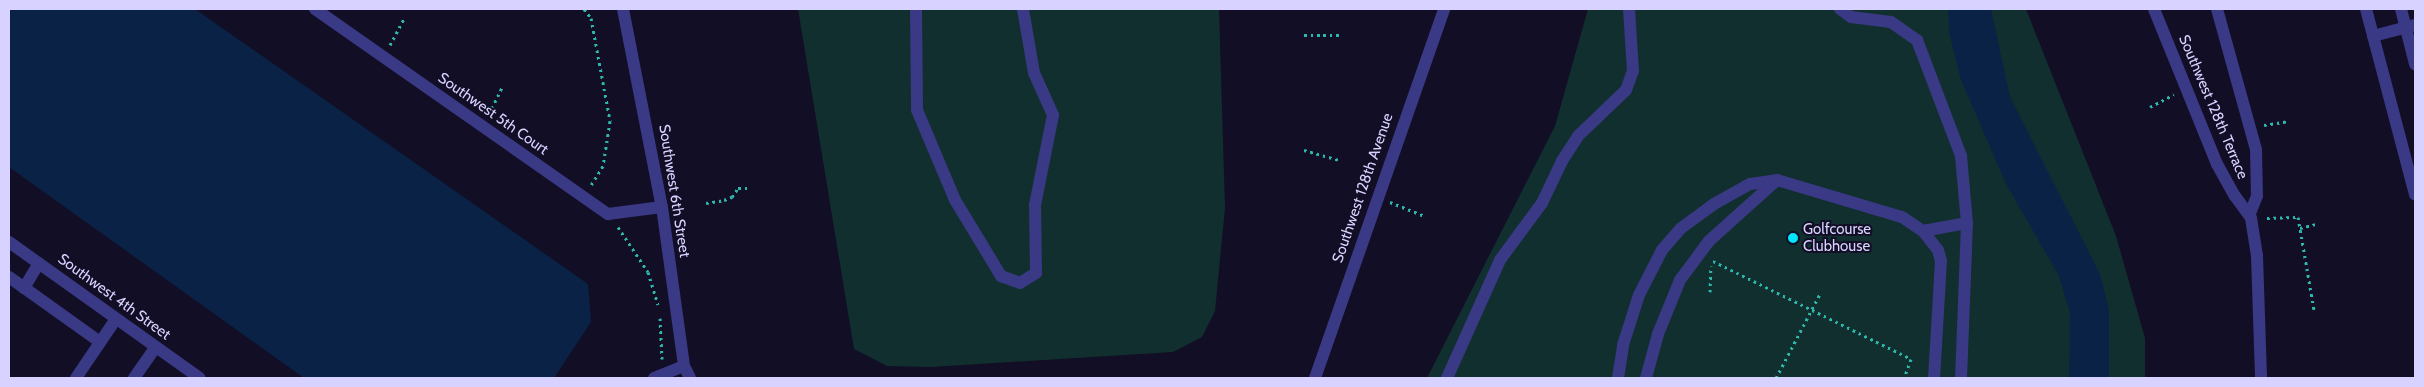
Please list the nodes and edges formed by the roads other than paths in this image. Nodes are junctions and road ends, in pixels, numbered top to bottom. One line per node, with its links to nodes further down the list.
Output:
1 (315, 9): 17 (street, Southwest 5th Court)
2 (623, 9): 17 (street, Southwest 6th Street)
3 (916, 9): 4 (street)
4 (1022, 9)
5 (1444, 9): 34 (street, Southwest 128th Avenue)
6 (1629, 9): 35 (street)
7 (1840, 9): 19 (street)
8 (2154, 9): 18 (street, Southwest 128th Terrace)
9 (2217, 9): 18 (street, Southwest 128th Terrace)
10 (2366, 9): 13 (street)
11 (2402, 9): 12 (street)
12 (2411, 26): 13 (street); 14 (street)
13 (2373, 36): 16 (street)
14 (2415, 64)
15 (1777, 180): 20 (street); 36 (street); 37 (street)
16 (2415, 195)
17 (662, 207): 28 (street, Southwest 6th Street)
18 (2250, 215): 40 (street, Southwest 128th Terrace)
19 (1967, 223): 20 (street); 39 (street)
20 (1923, 231): 38 (street)
21 (9, 242): 22 (street, Southwest 4th Street)
22 (40, 263): 24 (street); 25 (street, Southwest 4th Street)
23 (9, 277): 24 (street)
24 (24, 288): 26 (street)
25 (116, 319): 26 (street); 27 (street, Southwest 4th Street)
26 (100, 342): 30 (street)
27 (156, 348): 31 (street); 32 (street, Southwest 4th Street)
28 (684, 366): 29 (street); 33 (street, Southwest 6th Street)
29 (658, 376)
30 (76, 378)
31 (134, 378)
32 (200, 378)
33 (690, 378)
34 (1315, 378)
35 (1447, 378)
36 (1618, 378)
37 (1646, 378)
38 (1934, 378)
39 (1961, 378)
40 (2261, 378)

